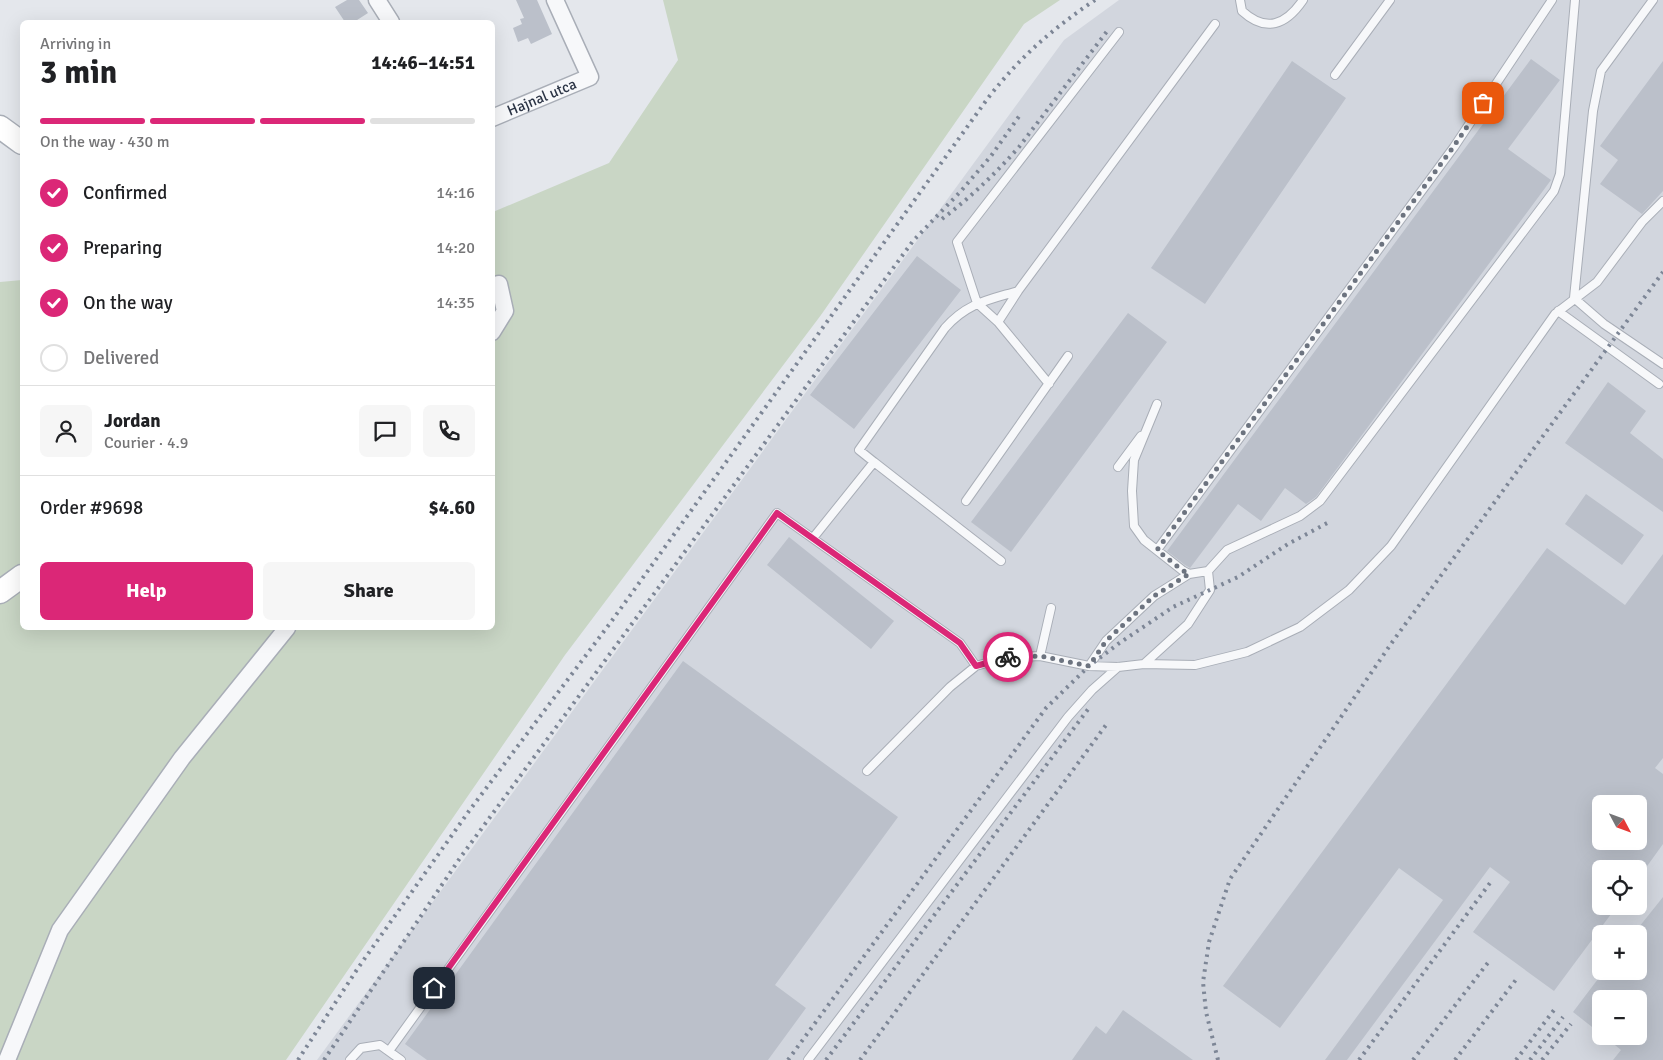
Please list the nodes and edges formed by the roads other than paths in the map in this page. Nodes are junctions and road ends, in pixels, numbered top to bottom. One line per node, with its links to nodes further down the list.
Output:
1 (377, 0): 9 (street)
2 (555, 0): 13 (street, Hajnal utca)
3 (1240, 0): 4 (lane)
4 (1303, 0)
5 (1390, 0): 12 (lane)
6 (1552, 0): 34 (lane)
7 (1576, 0): 36 (lane)
8 (1653, 0): 19 (lane)
9 (390, 20)
10 (1215, 24): 18 (lane)
11 (1119, 32): 20 (lane)
12 (1335, 75)
13 (495, 117)
14 (0, 127): 15 (main road)
15 (20, 142)
16 (1663, 201): 19 (lane)
17 (495, 285): 23 (street)
18 (1018, 290): 20 (lane); 22 (lane)
19 (1574, 298): 21 (lane); 25 (lane)
20 (977, 303): 22 (lane); 30 (lane)
21 (1558, 312): 27 (lane); 43 (lane)
22 (998, 322): 26 (lane)
23 (495, 327)
24 (1068, 356): 26 (lane)
25 (1663, 364)
26 (1049, 384): 32 (lane)
27 (1659, 384)
28 (1157, 404): 29 (lane)
29 (1148, 427): 31 (lane); 34 (lane)
30 (874, 462): 33 (lane); 35 (lane)
31 (1118, 467)
32 (966, 501)
33 (813, 538): 44 (lane); 48 (lane)
34 (1157, 550): 37 (lane)
35 (1000, 561)
36 (1208, 571): 37 (lane); 43 (lane)
37 (1189, 574): 45 (lane)
38 (20, 577): 39 (main road)
39 (0, 592)
40 (1050, 608): 42 (lane)
41 (285, 630): 49 (street)
42 (1040, 656): 44 (lane); 45 (lane)
43 (1144, 664): 46 (lane)
44 (976, 666): 47 (lane)
45 (1089, 666): 46 (lane)
46 (1118, 667): 52 (lane)
47 (867, 771)
48 (388, 1051): 50 (lane); 51 (lane)
49 (7, 1060)
50 (350, 1060)
51 (401, 1060)
52 (808, 1060)

